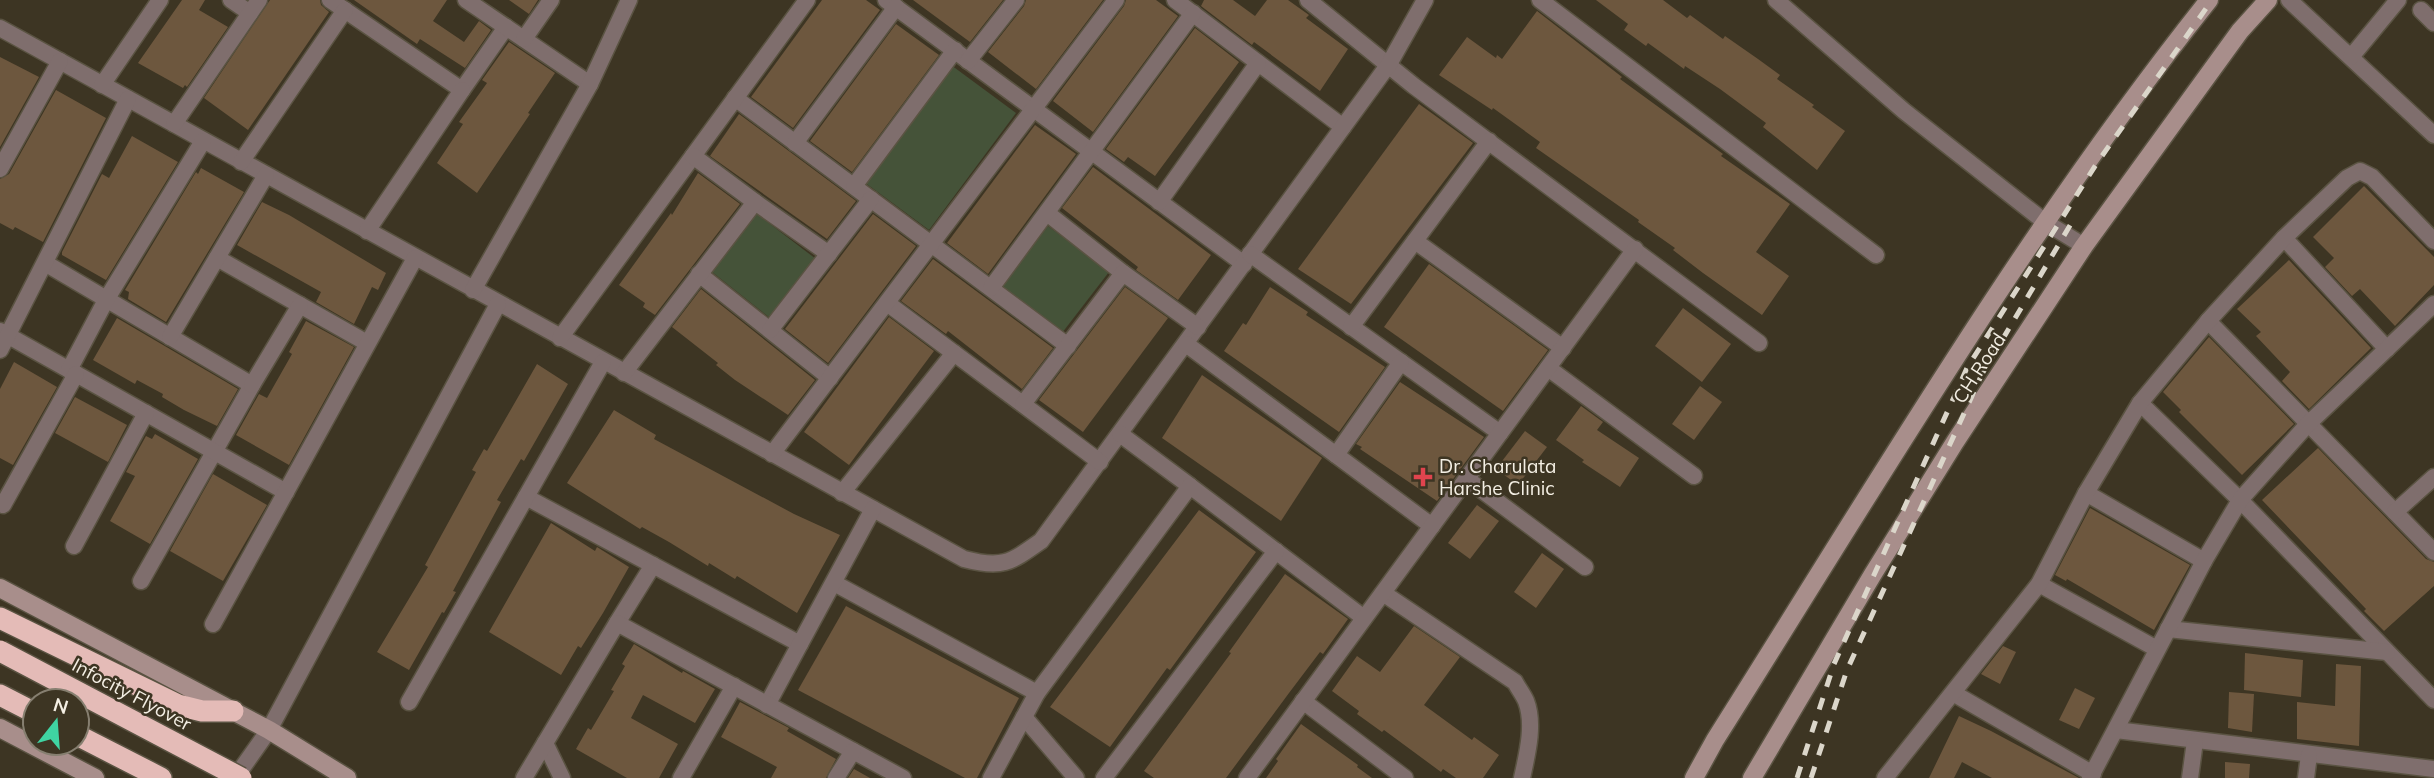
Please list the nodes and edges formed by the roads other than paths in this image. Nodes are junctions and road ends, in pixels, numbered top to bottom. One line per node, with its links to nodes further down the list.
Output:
1 (160, 0): 37 (street)
2 (231, 0): 21 (street)
3 (330, 0): 22 (street)
4 (466, 0): 27 (street)
5 (551, 0): 29 (street)
6 (629, 0): 36 (street)
7 (807, 0): 39 (street)
8 (1016, 0): 33 (street)
9 (1116, 0): 41 (street)
10 (1175, 0): 24 (street)
11 (1308, 0): 25 (street)
12 (1338, 0): 25 (street)
13 (1425, 0): 35 (street)
14 (1540, 0): 67 (street)
15 (1776, 0): 58 (street)
16 (2209, 0): 58 (street, CH Road)
17 (2268, 0): 64 (street, CH Road)
18 (2289, 0): 31 (street)
19 (2398, 0): 31 (street)
20 (891, 4): 30 (street); 47 (street)
21 (255, 6): 42 (street)
22 (345, 10): 38 (street); 50 (street)
23 (2421, 10): 26 (street)
24 (1193, 13): 34 (street); 48 (street)
25 (1328, 15): 35 (street)
26 (2434, 23)
27 (506, 27): 29 (street); 38 (street)
28 (0, 28): 32 (street)
29 (524, 39): 36 (street)
30 (955, 50): 33 (street); 53 (street)
31 (2351, 57): 44 (street)
32 (60, 61): 37 (street); 51 (street)
33 (968, 61): 41 (street)
34 (1258, 63): 43 (street); 56 (street)
35 (1389, 64): 43 (street); 46 (street)
36 (590, 84): 75 (street)
37 (102, 85): 40 (street)
38 (462, 90): 59 (street)
39 (735, 98): 47 (street); 49 (street)
40 (128, 99): 42 (street); 71 (street)
41 (1035, 110): 48 (street); 63 (street)
42 (174, 124): 45 (street)
43 (1343, 127): 70 (street)
44 (2434, 135)
45 (203, 141): 50 (street); 76 (street)
46 (1489, 141): 61 (street); 65 (street)
47 (795, 143): 53 (street)
48 (1092, 152): 56 (street); 57 (street)
49 (693, 156): 55 (street); 86 (street)
50 (241, 162): 52 (street)
51 (0, 169)
52 (266, 175): 59 (street); 68 (street)
53 (854, 186): 54 (street)
54 (872, 199): 63 (street); 66 (street)
55 (755, 202): 66 (street); 73 (street)
56 (1159, 202): 70 (street)
57 (1047, 213): 72 (street); 74 (street)
58 (2045, 222): 64 (street); 182 (street, CH Road)
59 (367, 231): 69 (street)
60 (2284, 238): 62 (street); 81 (street); 93 (street)
61 (1415, 241): 83 (street); 92 (street)
62 (2434, 242)
63 (932, 244): 74 (street); 77 (street)
64 (2084, 246): 183 (street, CH Road)
65 (1635, 249): 89 (street); 92 (street)
66 (829, 254): 84 (street)
67 (1876, 255)
68 (217, 258): 80 (street); 85 (street)
69 (415, 258): 75 (street); 88 (street)
70 (1247, 259): 82 (street); 83 (street)
71 (45, 263): 76 (street); 87 (street)
72 (1123, 272): 82 (street); 91 (street)
73 (699, 274): 84 (street); 99 (street)
74 (991, 288): 91 (street)
75 (473, 290): 78 (street)
76 (106, 300): 85 (street); 98 (street)
77 (887, 303): 94 (street); 100 (street)
78 (498, 304): 86 (street); 157 (street)
79 (2434, 304): 93 (street)
80 (300, 305): 88 (street); 101 (street)
81 (2208, 321): 102 (street); 105 (street)
82 (1198, 327): 90 (street)
83 (1351, 327): 96 (street)
84 (770, 330): 100 (street)
85 (170, 337): 101 (street)
86 (560, 338): 95 (street)
87 (3, 339): 98 (street)
88 (367, 343): 116 (street)
89 (1759, 343)
90 (1186, 344): 107 (street); 110 (street)
91 (1068, 346): 103 (street)
92 (1563, 348): 97 (street)
93 (2387, 349): 105 (street)
94 (954, 353): 103 (street); 117 (street)
95 (603, 362): 99 (street); 119 (street)
96 (1401, 362): 106 (street); 110 (street)
97 (1548, 368): 106 (street); 112 (street)
98 (72, 372): 104 (street); 121 (street)
99 (624, 373): 109 (street)
100 (830, 378): 109 (street)
101 (252, 385): 108 (street)
102 (2140, 402): 118 (street); 120 (street)
103 (1023, 404): 111 (street)
104 (146, 413): 108 (street); 125 (street)
105 (2308, 424): 120 (street); 123 (street)
106 (1500, 433): 114 (street)
107 (1120, 435): 111 (street); 115 (street)
108 (213, 451): 116 (street); 131 (street)
109 (772, 454): 117 (street)
110 (1336, 455): 124 (street)
111 (1100, 462): 122 (street)
112 (1695, 476)
113 (2434, 477): 123 (street)
114 (1467, 479): 124 (street); 130 (street)
115 (1191, 486): 126 (street); 146 (street)
116 (286, 492): 139 (street)
117 (842, 493): 122 (street)
118 (2086, 493): 128 (street); 133 (street)
119 (526, 497): 129 (street); 151 (street)
120 (2240, 500): 128 (street); 144 (street)
121 (4, 505)
122 (873, 509): 132 (street)
123 (2395, 512): 127 (street)
124 (1432, 526): 135 (street)
125 (74, 546)
126 (1276, 551): 137 (street); 178 (street)
127 (2434, 552)
128 (2204, 561): 140 (street)
129 (653, 565): 138 (street); 141 (street)
130 (1585, 567)
131 (141, 580)
132 (834, 583): 141 (street); 146 (street)
133 (2039, 584): 142 (street); 147 (street)
134 (0, 588): 154 (street)
135 (1383, 593): 137 (street); 181 (street)
136 (0, 618): 154 (highway)
137 (1364, 618): 150 (street)
138 (617, 623): 145 (street); 161 (street)
139 (212, 624)
140 (2168, 629): 142 (street); 144 (street)
141 (800, 645): 152 (street)
142 (2157, 649): 158 (street)
143 (0, 651): 169 (highway, Infocity Flyover, bridge)
144 (2387, 652): 149 (street)
145 (734, 687): 152 (street); 173 (street)
146 (1037, 693): 155 (street)
147 (1954, 693): 165 (street); 184 (street)
148 (0, 695): 153 (highway)
149 (2434, 700)
150 (1303, 701): 179 (street); 180 (street)
151 (409, 702)
152 (767, 705): 162 (street)
153 (21, 706)
154 (233, 711): 157 (street)
155 (1024, 718): 176 (street); 177 (street)
156 (0, 728): 166 (street)
157 (269, 730): 168 (street); 170 (street)
158 (2116, 730): 159 (street); 165 (street)
159 (2195, 740): 163 (street); 185 (street)
160 (91, 742): 167 (highway)
161 (545, 743): 171 (street); 172 (street)
162 (853, 751): 174 (street); 175 (street)
163 (2309, 755): 164 (street); 186 (street)
164 (2434, 769)
165 (2092, 776)
166 (95, 778)
167 (161, 778)
168 (235, 778)
169 (241, 778)
170 (347, 778)
171 (524, 778)
172 (562, 778)
173 (681, 778)
174 (836, 778)
175 (903, 778)
176 (991, 778)
177 (1076, 778)
178 (1104, 778)
179 (1247, 778)
180 (1405, 778)
181 (1522, 778)
182 (1694, 778)
183 (1752, 778)
184 (1885, 778)
185 (2190, 778)
186 (2306, 778)

